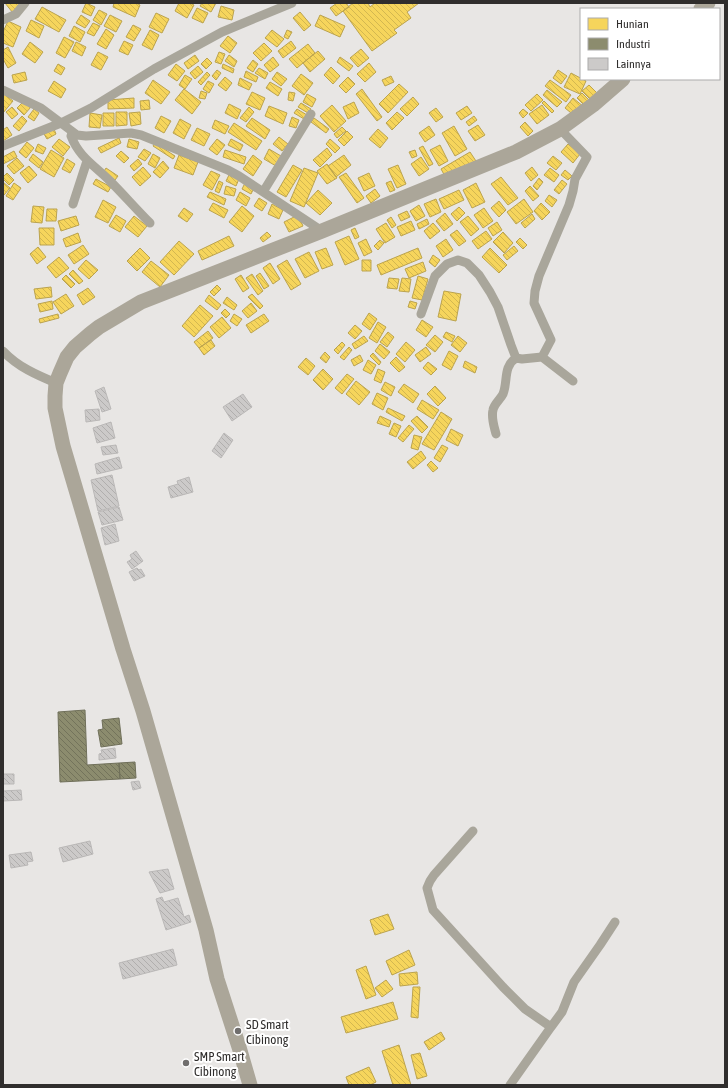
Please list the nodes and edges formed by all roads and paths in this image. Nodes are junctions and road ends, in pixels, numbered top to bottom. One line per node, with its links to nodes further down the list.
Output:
1 (25, 3): 3 (street)
2 (292, 3): 7 (street)
3 (3, 20)
4 (622, 80): 8 (main road)
5 (3, 90): 7 (street)
6 (311, 114): 12 (street)
7 (61, 123): 9 (street); 10 (street)
8 (560, 129): 15 (main road); 18 (street)
9 (72, 132): 11 (street); 12 (street)
10 (3, 146)
11 (88, 161): 13 (street); 14 (street)
12 (263, 192): 15 (street)
13 (73, 204)
14 (150, 223)
15 (322, 231): 21 (main road)
16 (421, 314): 19 (street)
17 (3, 351): 21 (street)
18 (542, 357): 19 (street); 20 (street)
19 (516, 358): 22 (street)
20 (573, 381)
21 (56, 384): 26 (main road)
22 (496, 434)
23 (473, 831): 25 (street)
24 (615, 922): 25 (street)
25 (551, 1027): 27 (street)
26 (250, 1085)
27 (510, 1085)

